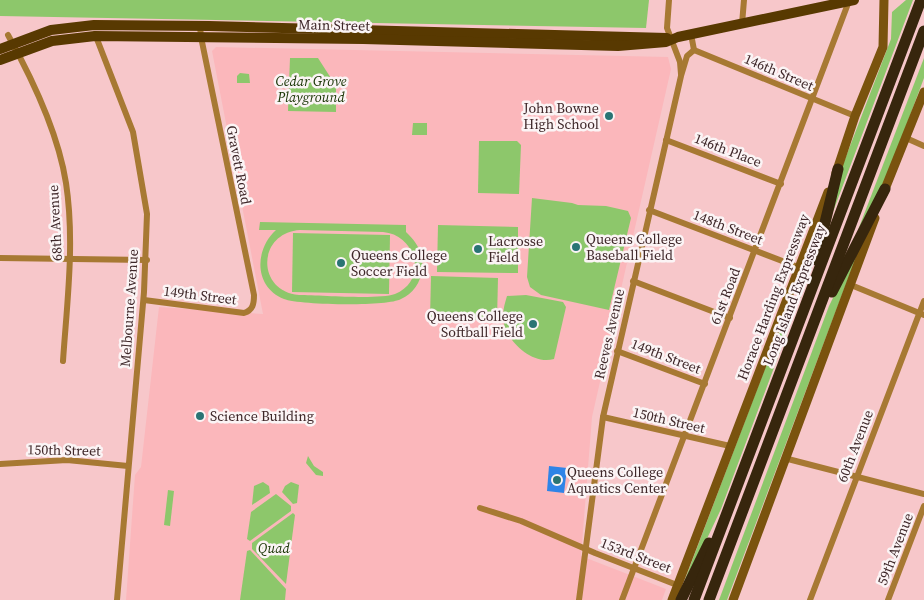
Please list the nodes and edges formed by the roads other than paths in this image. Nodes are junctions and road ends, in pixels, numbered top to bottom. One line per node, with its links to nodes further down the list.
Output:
1 (669, 0): 14 (street, Reeves Avenue)
2 (744, 0): 7 (street)
3 (884, 0): 22 (main road, Horace Harding Expressway)
4 (921, 0): 42 (highway, Long Island Expressway)
5 (852, 1): 6 (main road, Main Street); 21 (street, 61st Road)
6 (813, 5): 7 (main road, Main Street)
7 (742, 24): 11 (main road, Main Street)
8 (94, 25): 9 (main road, Main Street); 12 (street, Melbourne Avenue); 15 (main road, Main Street)
9 (200, 26): 13 (street, Gravett Road); 14 (main road, Main Street)
10 (924, 31): 43 (highway, Long Island Expressway)
11 (691, 34): 14 (main road, Main Street); 17 (street)
12 (95, 36): 13 (main road, Main Street); 15 (main road, Main Street); 33 (street, Melbourne Avenue)
13 (200, 37): 14 (main road, Main Street); 39 (street, Gravett Road)
14 (671, 39): 19 (street, Reeves Avenue)
15 (13, 43): 16 (main road, Main Street); 18 (main road, Main Street); 32 (street, 68th Avenue)
16 (0, 49)
17 (694, 50): 19 (street, Reeves Avenue); 21 (street, 146th Street)
18 (0, 60)
19 (681, 76): 24 (street, Reeves Avenue)
20 (924, 92): 23 (main road)
21 (813, 100): 22 (street, 146th Street); 27 (street, 61st Road)
22 (855, 116): 26 (main road, Horace Harding Expressway)
23 (906, 138): 25 (street); 28 (main road)
24 (666, 140): 27 (street, 146th Place); 29 (street, Reeves Avenue)
25 (924, 146)
26 (838, 169): 34 (main road, Horace Harding Expressway); 42 (highway)
27 (781, 184): 30 (street, 61st Road)
28 (885, 188): 36 (main road); 43 (highway)
29 (649, 210): 30 (street, 148th Street); 35 (street, Reeves Avenue)
30 (756, 251): 34 (street, 148th Street); 41 (street, 61st Road)
31 (0, 258): 32 (street)
32 (70, 259): 33 (street); 45 (street, 68th Avenue)
33 (146, 260): 37 (street, Melbourne Avenue)
34 (798, 267): 49 (main road, Horace Harding Expressway)
35 (633, 281): 41 (street); 44 (street, Reeves Avenue)
36 (851, 285): 40 (street); 50 (main road)
37 (144, 300): 39 (street, 149th Street); 52 (street, Melbourne Avenue)
38 (924, 300): 40 (street, 60th Avenue)
39 (252, 309)
40 (922, 314): 53 (street, 60th Avenue)
41 (730, 318): 46 (street, 61st Road)
42 (799, 324): 55 (highway, Long Island Expressway)
43 (812, 326): 58 (highway, Long Island Expressway)
44 (617, 351): 46 (street, 149th Street); 47 (street, Reeves Avenue)
45 (63, 361)
46 (705, 384): 48 (street, 61st Road)
47 (603, 417): 48 (street, 150th Street); 59 (street, Reeves Avenue)
48 (685, 436): 49 (street, 150th Street); 60 (street, 61st Road)
49 (730, 446): 61 (main road, Horace Harding Expressway)
50 (788, 459): 53 (street); 70 (main road)
51 (0, 464): 52 (street, 150th Street)
52 (128, 466): 62 (street, Melbourne Avenue)
53 (856, 478): 54 (street); 71 (street, 60th Avenue)
54 (924, 494)
55 (732, 502): 66 (highway); 67 (highway, Long Island Expressway)
56 (924, 506): 72 (street, 59th Avenue)
57 (480, 508): 59 (street, 153rd Street)
58 (733, 541): 68 (highway, Long Island Expressway); 69 (highway)
59 (586, 549): 60 (street, 153rd Street); 63 (street, Reeves Avenue)
60 (634, 568): 61 (street, 153rd Street); 64 (street, 61st Road)
61 (677, 585): 65 (main road, Horace Harding Expressway)
62 (117, 600)
63 (579, 600)
64 (622, 600)
65 (672, 600)
66 (681, 600)
67 (694, 600)
68 (709, 600)
69 (716, 600)
70 (734, 600)
71 (810, 600)
72 (888, 600)

